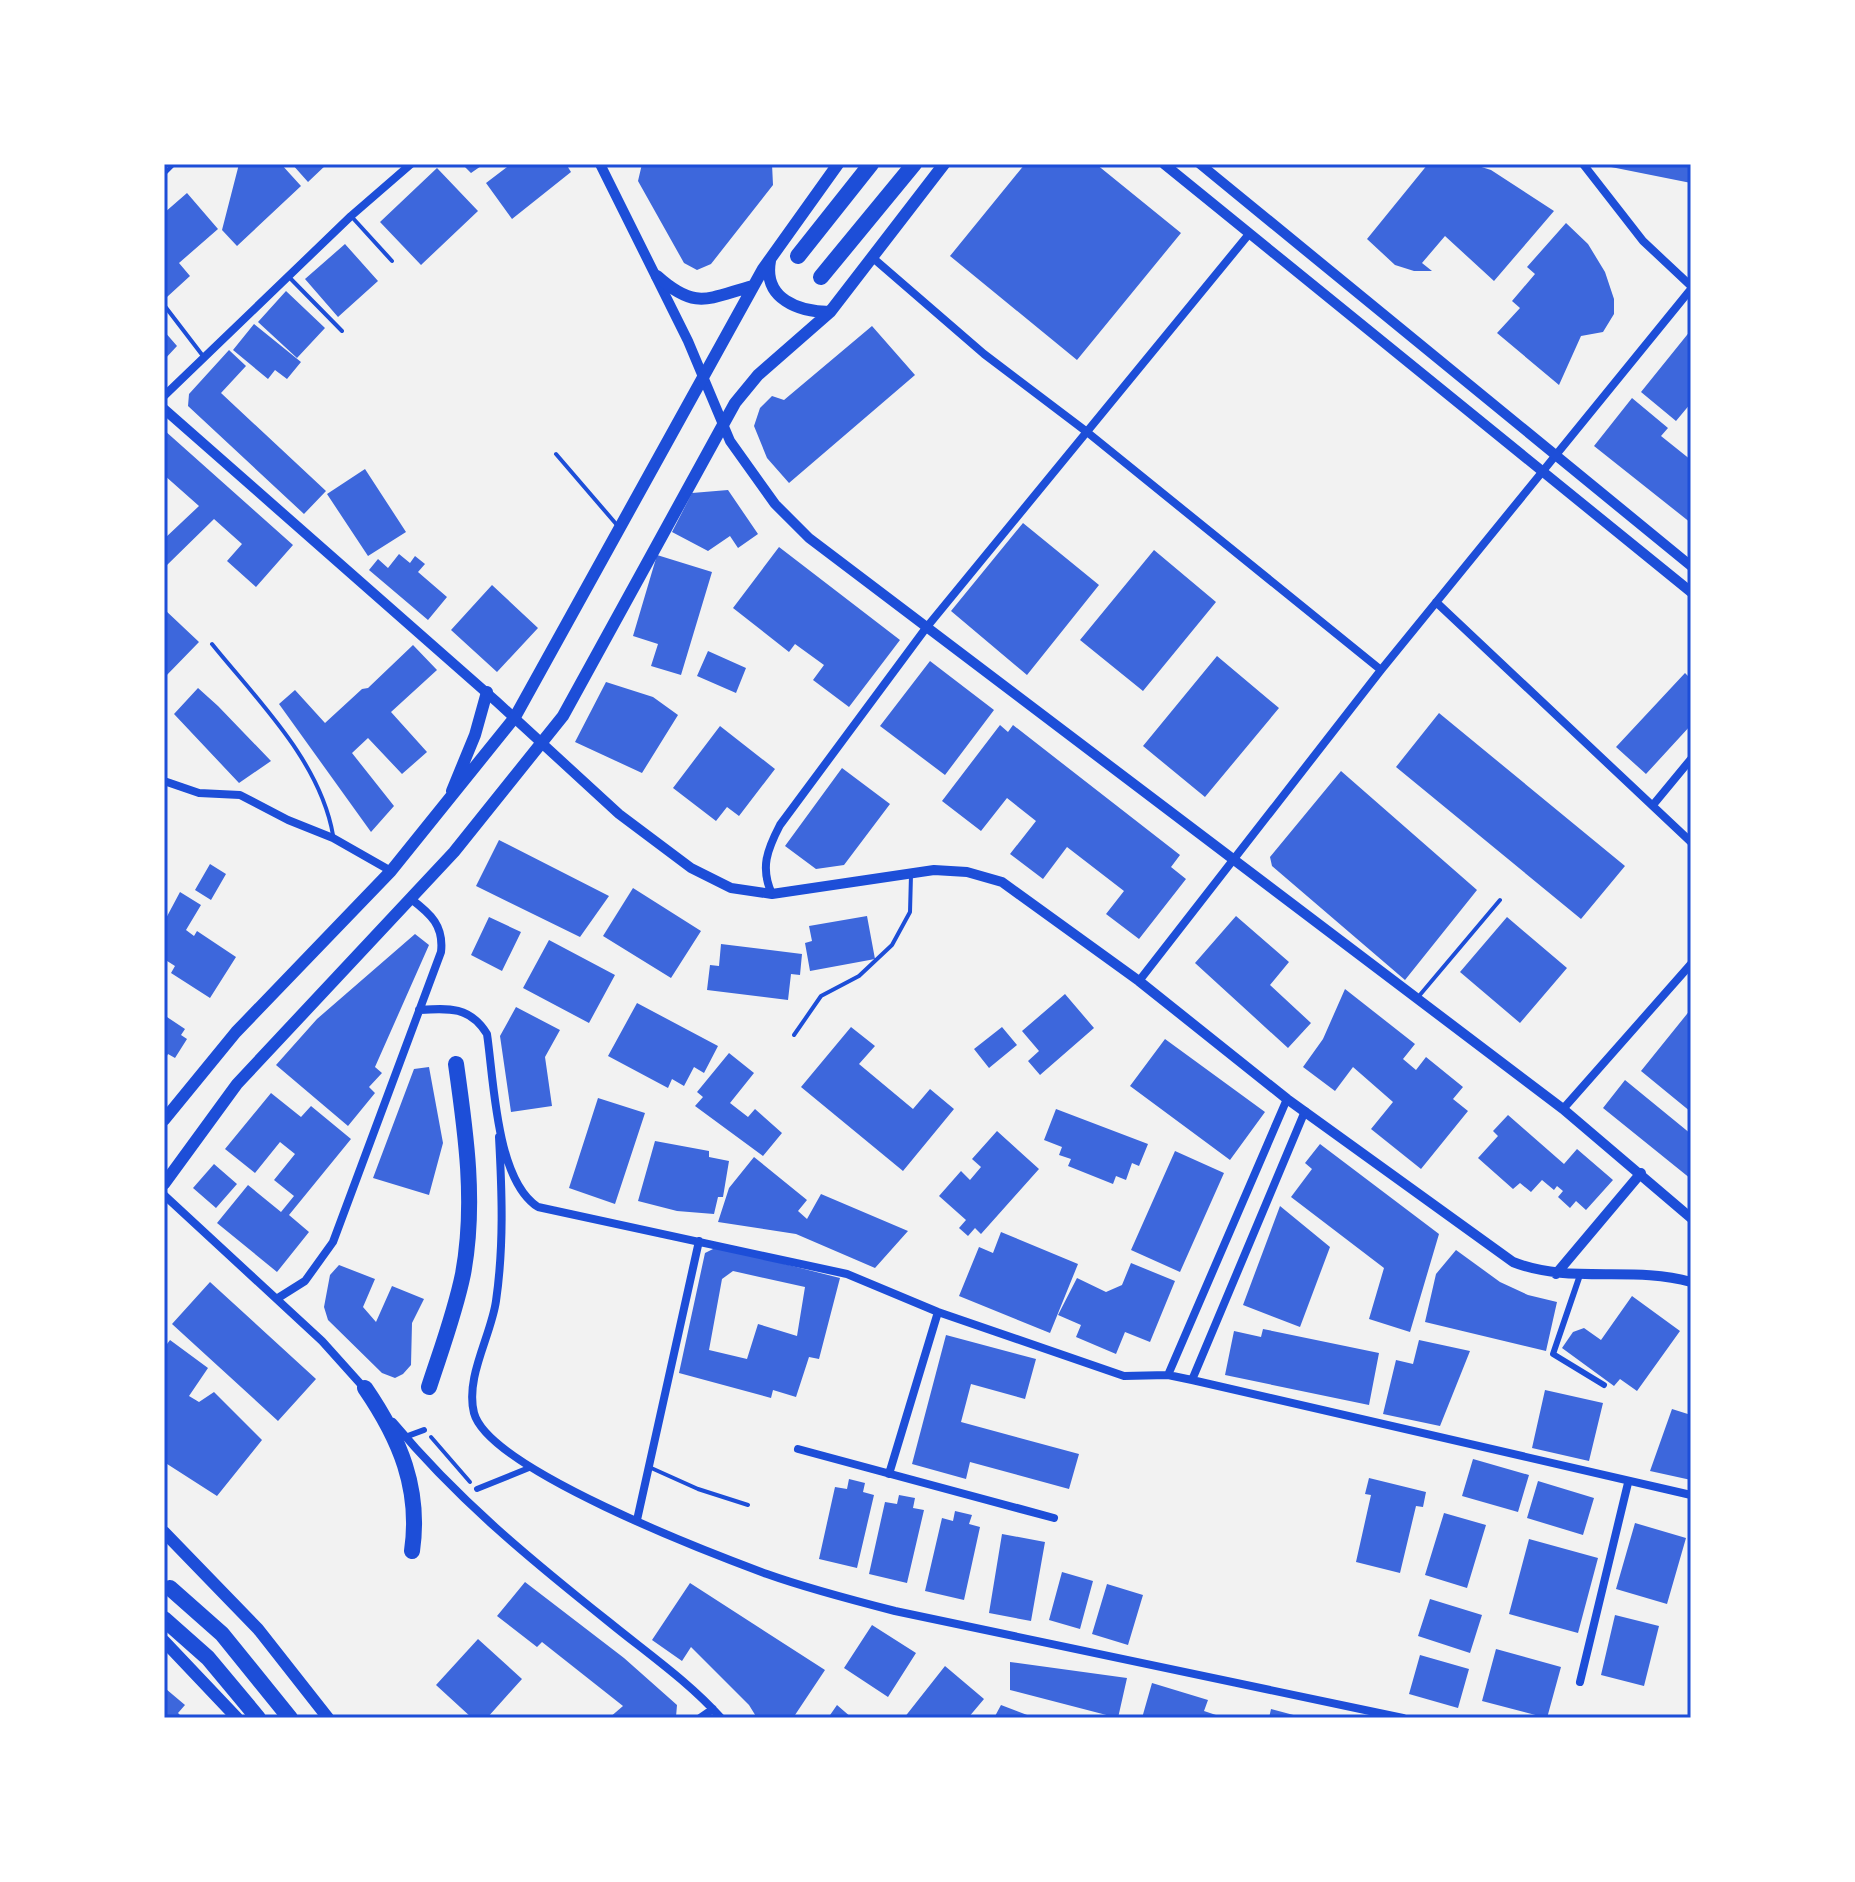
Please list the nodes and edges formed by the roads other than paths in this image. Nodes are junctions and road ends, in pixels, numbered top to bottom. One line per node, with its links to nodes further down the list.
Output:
1 (411, 164): 12 (street)
2 (600, 164): 19 (street)
3 (838, 164): 15 (main road)
4 (871, 164): 14 (highway)
5 (914, 164): 20 (highway)
6 (944, 164): 16 (main road)
7 (1164, 164): 13 (street)
8 (1200, 164): 33 (street)
9 (1583, 164): 22 (street)
10 (172, 166): 11 (lane)
11 (164, 174)
12 (351, 216): 17 (lane); 18 (street)
13 (1249, 234): 31 (street); 34 (street)
14 (798, 256)
15 (771, 258): 21 (main road); 24 (main road)
16 (873, 258): 24 (main road); 31 (street)
17 (392, 261)
18 (288, 276): 25 (lane); 26 (street)
19 (657, 276): 21 (main road); 27 (street)
20 (821, 277)
21 (753, 286): 27 (main road)
22 (1691, 288): 33 (street)
23 (164, 305): 26 (lane)
24 (830, 312): 30 (main road)
25 (342, 331)
26 (203, 356): 28 (street)
27 (704, 376): 30 (street); 35 (main road)
28 (164, 396)
29 (164, 409): 42 (street)
30 (722, 422): 39 (street); 44 (main road)
31 (1087, 432): 39 (street); 41 (street)
32 (556, 454): 35 (lane)
33 (1556, 456): 34 (street); 36 (street)
34 (1543, 472): 37 (street); 38 (street)
35 (618, 527): 43 (main road)
36 (1691, 566)
37 (1691, 592)
38 (1436, 602): 41 (street); 47 (street)
39 (926, 628): 51 (street); 54 (street)
40 (212, 644): 49 (lane)
41 (1381, 670): 51 (street)
42 (487, 692): 43 (street); 48 (main road)
43 (515, 717): 44 (street); 48 (main road)
44 (542, 743): 54 (street); 55 (main road)
45 (1691, 759): 47 (street)
46 (164, 781): 49 (street)
47 (1653, 805): 50 (street)
48 (444, 808): 52 (main road)
49 (333, 838): 52 (street)
50 (1691, 842)
51 (1233, 857): 58 (street); 59 (street)
52 (391, 871): 66 (main road)
53 (911, 872): 54 (street); 58 (street); 61 (lane)
54 (772, 894)
55 (411, 899): 60 (street); 69 (main road)
56 (1500, 900): 59 (lane)
57 (1691, 964): 64 (street)
58 (1139, 981): 63 (street)
59 (1417, 998): 64 (street)
60 (419, 1010): 67 (street); 76 (street)
61 (794, 1035)
62 (456, 1064): 81 (highway)
63 (1287, 1099): 65 (street); 78 (street)
64 (1563, 1109): 68 (street)
65 (1305, 1111): 73 (street); 79 (street)
66 (164, 1120)
67 (499, 1120): 72 (street); 87 (street)
68 (1641, 1173): 71 (street); 73 (street)
69 (164, 1184)
70 (164, 1195): 76 (street)
71 (1691, 1218)
72 (699, 1241): 77 (street); 86 (street)
73 (1556, 1274): 74 (street)
74 (1580, 1275): 75 (street); 80 (street)
75 (1691, 1282)
76 (278, 1298): 82 (street)
77 (938, 1312): 78 (street); 88 (street)
78 (1168, 1375): 79 (street)
79 (1192, 1380): 89 (street)
80 (1604, 1385)
81 (429, 1387)
82 (365, 1388): 84 (street); 96 (highway)
83 (424, 1430): 84 (street)
84 (405, 1437): 101 (street)
85 (798, 1449): 88 (street)
86 (649, 1467): 92 (lane); 94 (street)
87 (529, 1468): 90 (street); 94 (street)
88 (889, 1474): 93 (street)
89 (1628, 1483): 91 (street); 100 (street)
90 (477, 1489)
91 (1691, 1495)
92 (748, 1505)
93 (1054, 1518)
94 (637, 1520): 108 (street)
95 (164, 1532): 105 (main road)
96 (412, 1551)
97 (170, 1588): 104 (highway)
98 (164, 1619): 103 (highway)
99 (164, 1641): 102 (main road)
100 (1580, 1682)
101 (713, 1709): 106 (street); 107 (street)
102 (237, 1718)
103 (258, 1718)
104 (290, 1718)
105 (328, 1718)
106 (700, 1718)
107 (721, 1718)
108 (1403, 1718)

